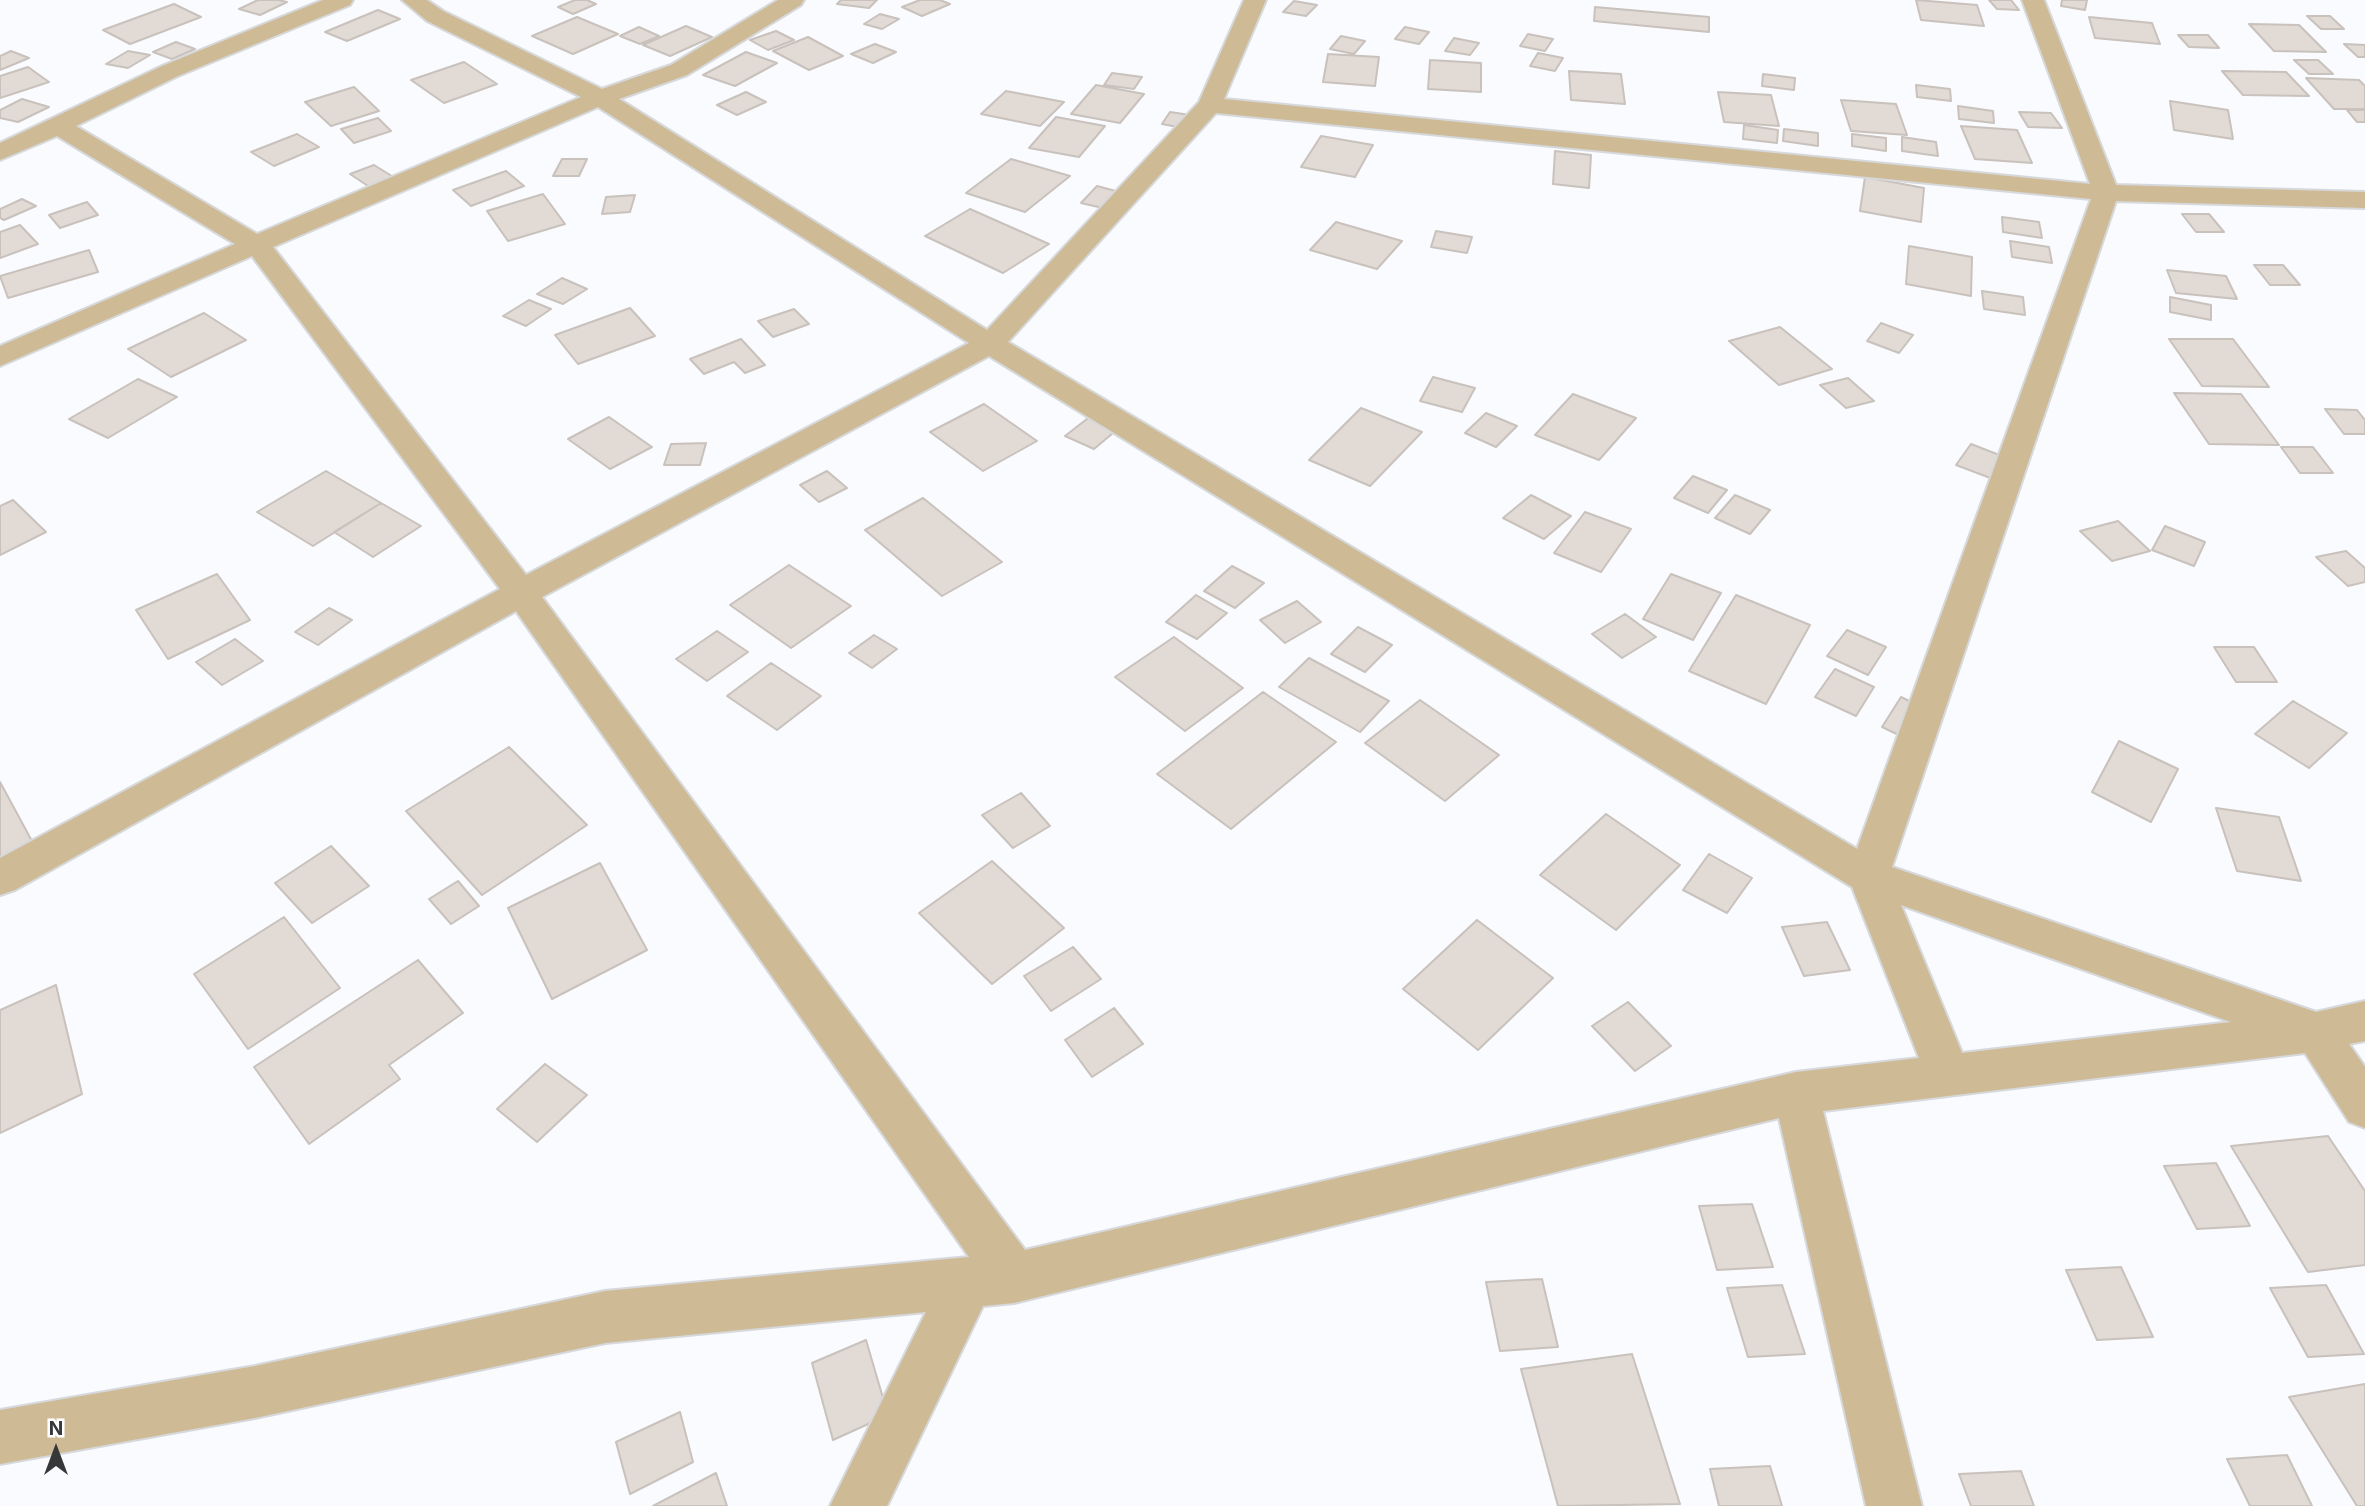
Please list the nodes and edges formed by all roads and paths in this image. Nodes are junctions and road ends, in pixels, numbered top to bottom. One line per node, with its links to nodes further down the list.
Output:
1 (342, 0): 8 (street)
2 (413, 0): 6 (street)
3 (793, 0): 6 (street)
4 (1255, 0): 7 (street)
5 (2033, 0): 10 (street)
6 (600, 99): 12 (street); 13 (street)
7 (1210, 105): 10 (street); 13 (street)
8 (58, 127): 9 (street); 12 (street)
9 (0, 152)
10 (2106, 193): 11 (street); 16 (street)
11 (2365, 200)
12 (258, 246): 14 (street); 15 (street)
13 (990, 344): 15 (street); 16 (street)
14 (0, 357)
15 (521, 593): 17 (street); 23 (street)
16 (1868, 876): 19 (street); 20 (street)
17 (0, 878)
18 (2365, 1021): 19 (street)
19 (2316, 1031): 20 (street); 22 (street)
20 (1949, 1076): 21 (street)
21 (1796, 1093): 23 (street); 26 (street)
22 (2365, 1107)
23 (990, 1281): 24 (street); 25 (street)
24 (0, 1437)
25 (858, 1506)
26 (1894, 1506)

